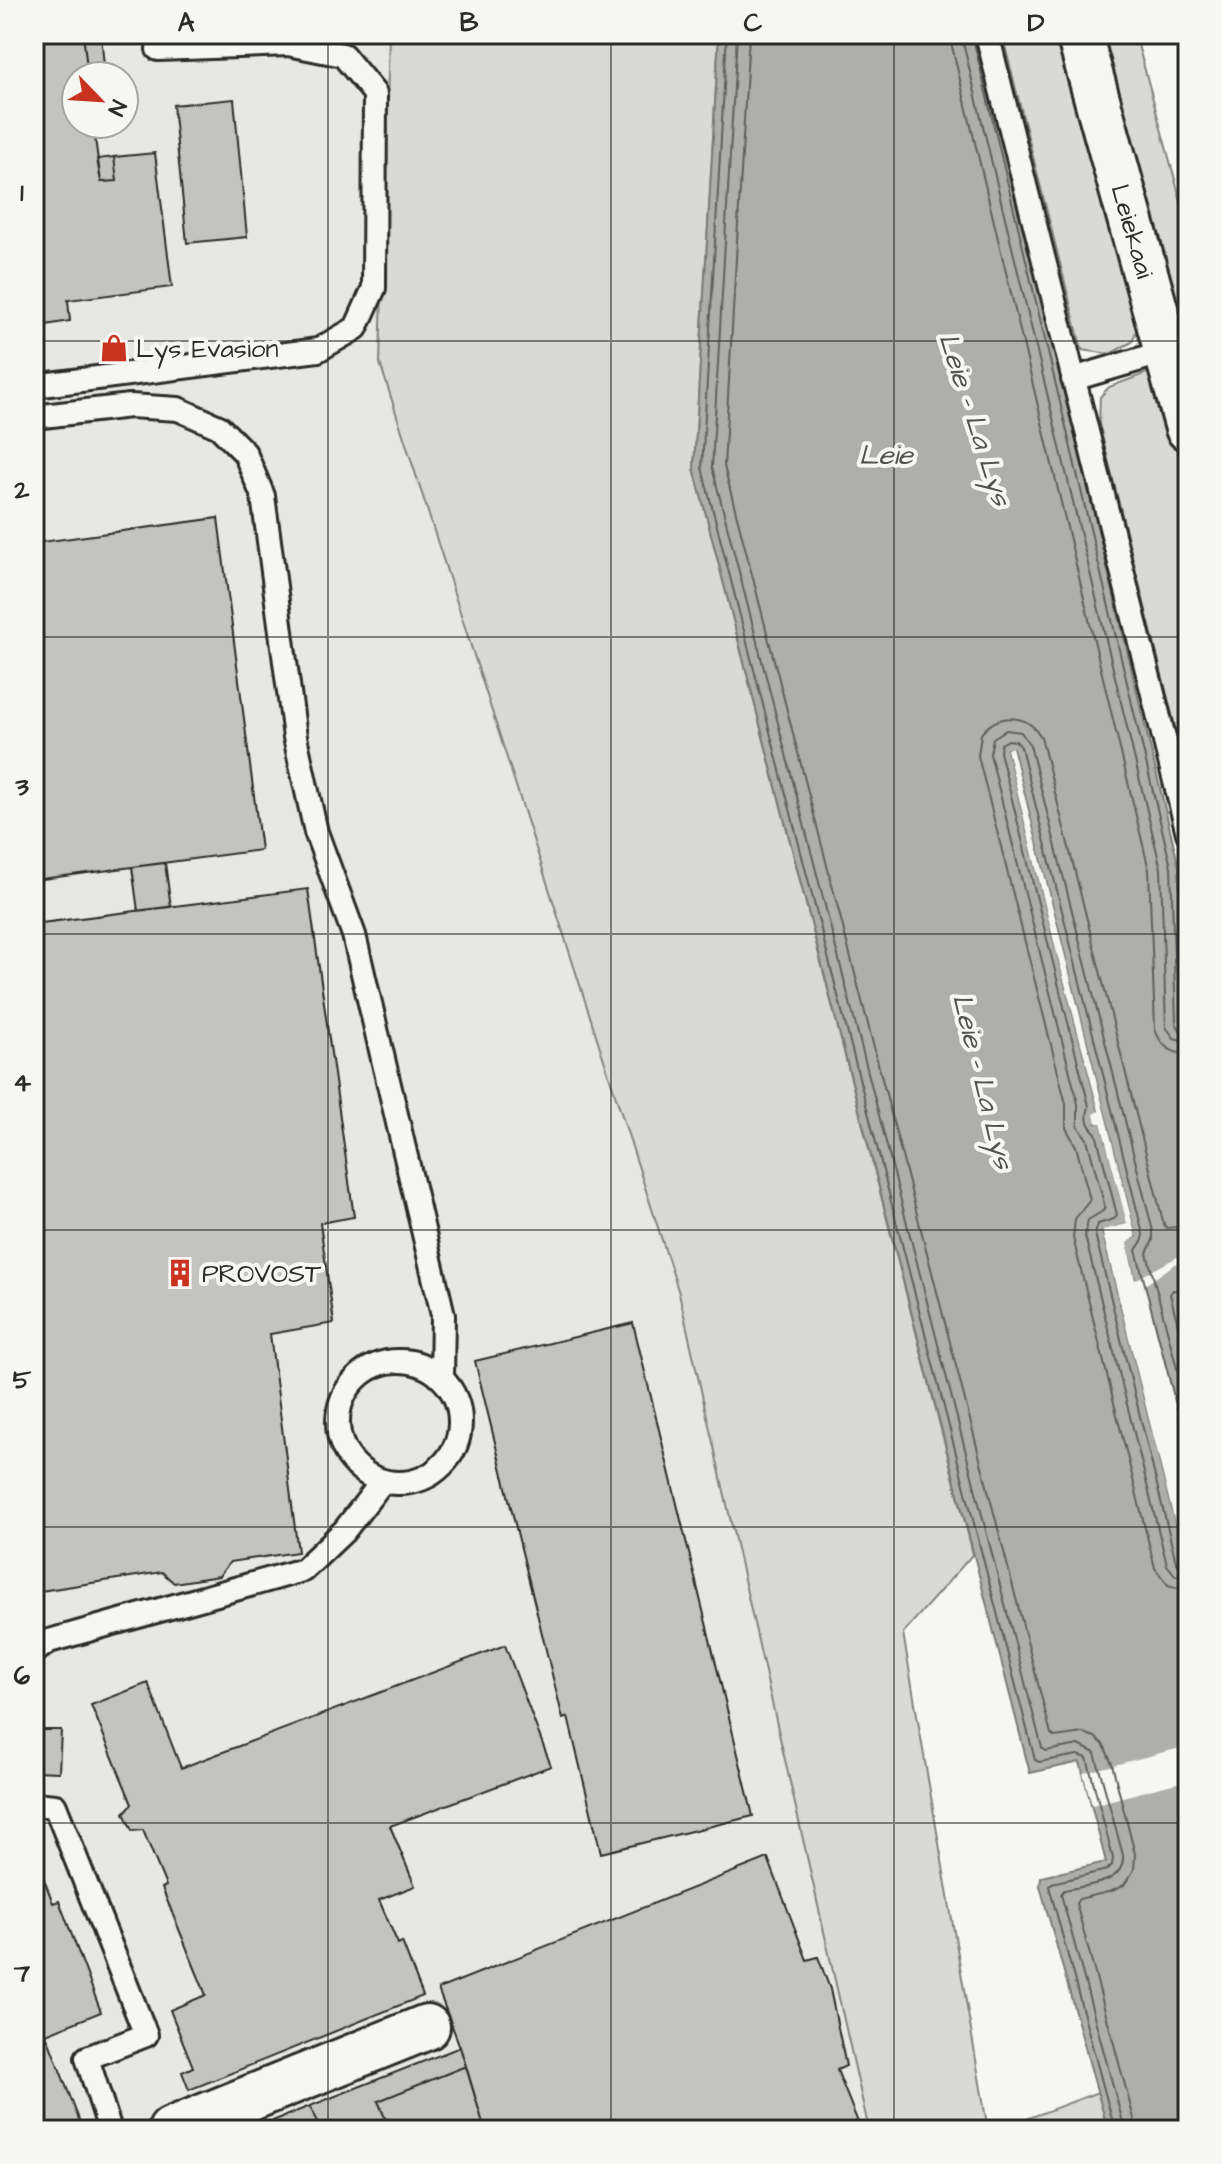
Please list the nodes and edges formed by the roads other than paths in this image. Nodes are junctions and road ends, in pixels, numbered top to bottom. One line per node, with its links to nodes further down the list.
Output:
1 (987, 34): 5 (lane)
2 (1079, 34): 4 (street, Leiekaai)
3 (158, 49): 6 (lane)
4 (1168, 351): 5 (lane); 8 (street, Leiekaai)
5 (1073, 379): 9 (lane)
6 (34, 386)
7 (34, 417): 10 (lane)
8 (1188, 428)
9 (1188, 833)
10 (442, 1378): 11 (lane); 11 (lane)
11 (382, 1482): 12 (lane)
12 (34, 1652)
13 (34, 1804): 15 (lane)
14 (427, 2027): 16 (street)
15 (110, 2130)
16 (171, 2130)

